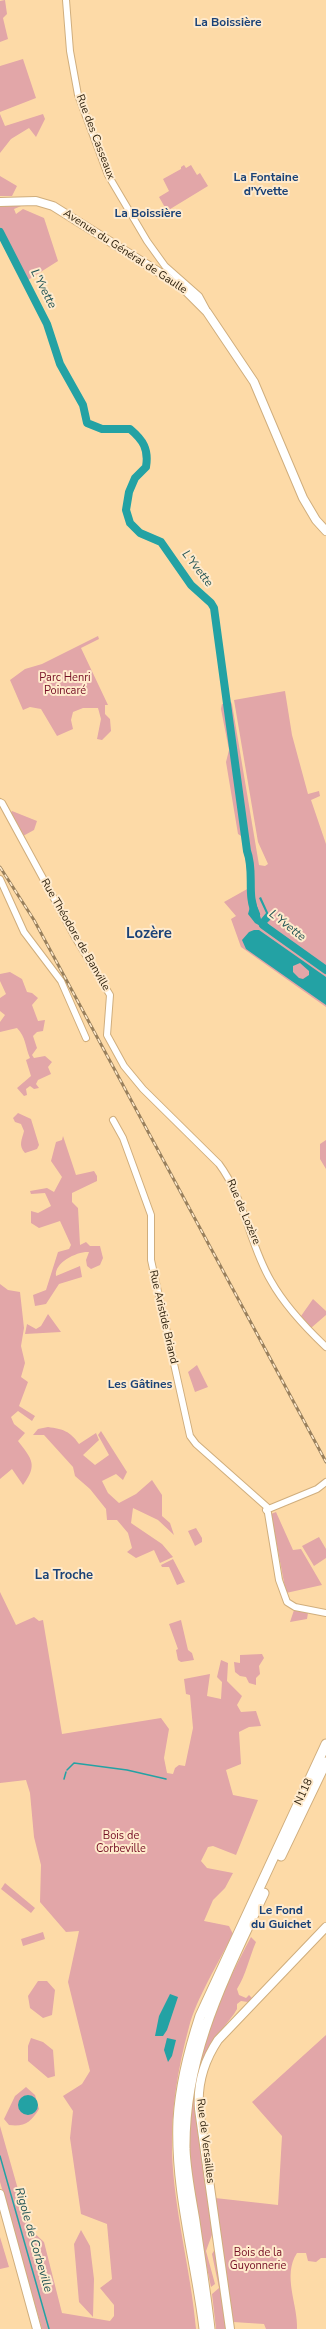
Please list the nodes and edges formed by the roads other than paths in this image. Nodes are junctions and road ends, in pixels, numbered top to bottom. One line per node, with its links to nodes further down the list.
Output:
1 (66, 0): 3 (street, Rue des Casseaux)
2 (0, 202): 3 (main road, Avenue du Général de Gaulle)
3 (207, 312): 4 (main road, Avenue du Général de Gaulle)
4 (326, 531)
5 (1, 802): 8 (street, Rue Théodore de Banville)
6 (0, 879): 7 (street)
7 (86, 1038)
8 (143, 1089): 10 (street, Rue de Lozère)
9 (113, 1120): 12 (street, Rue Aristide Briand)
10 (326, 1347)
11 (326, 1482): 12 (street)
12 (266, 1510): 13 (street, Rue Aristide Briand)
13 (326, 1613)
14 (326, 1744): 19 (highway, N118 / N118)
15 (326, 1762): 20 (highway)
16 (326, 1927): 21 (main road, Rue de Versailles)
17 (0, 2194): 18 (main road)
18 (37, 2329)
19 (204, 2329)
20 (210, 2329)
21 (230, 2329)

